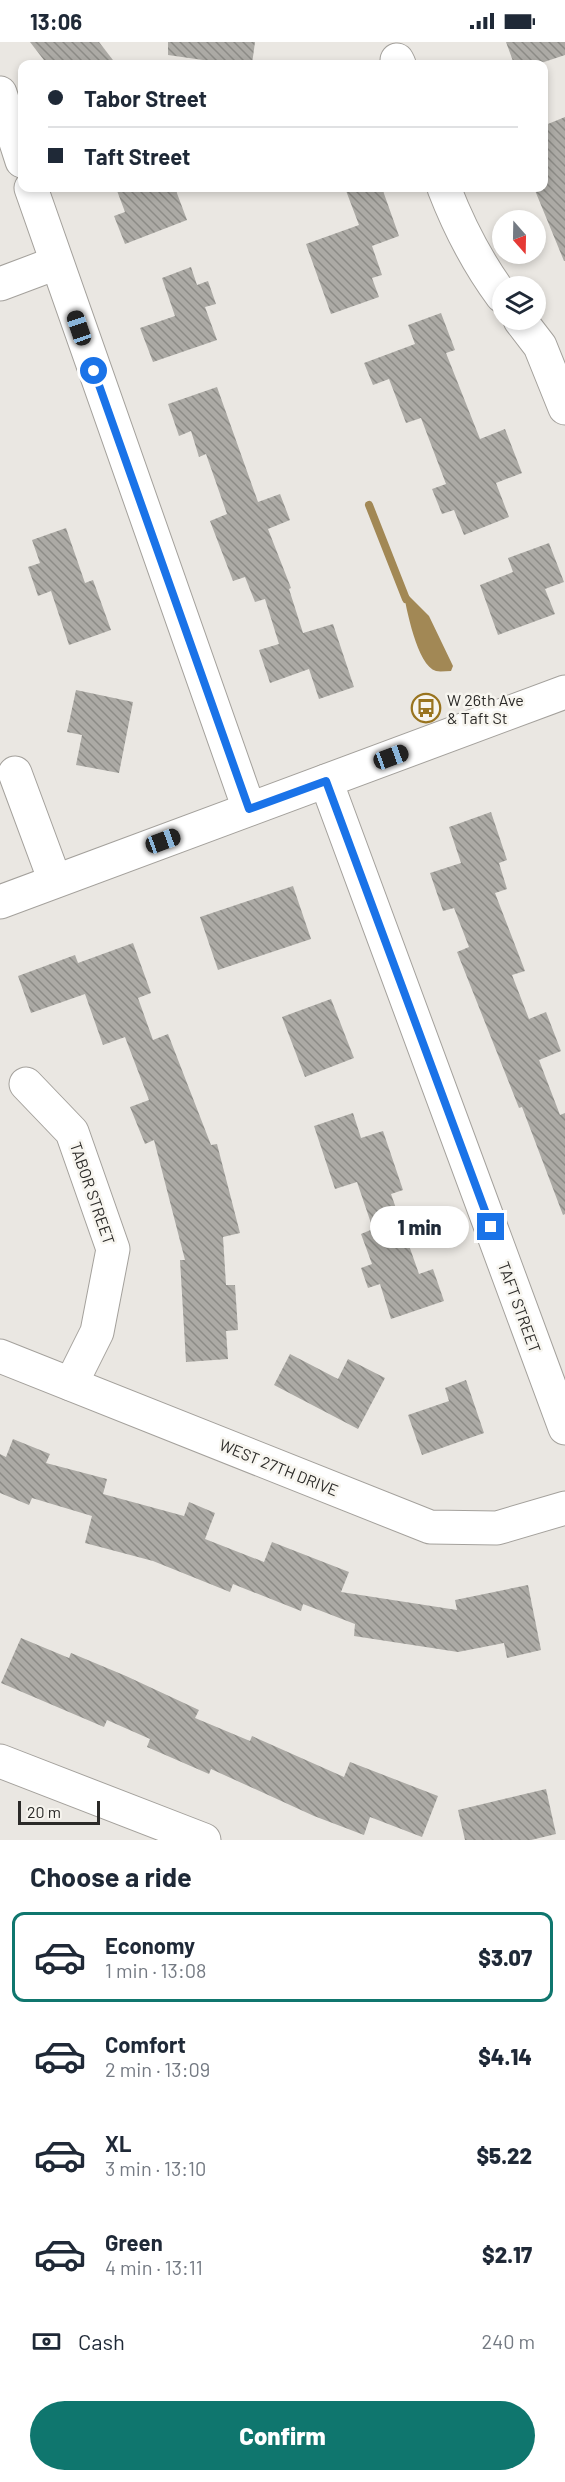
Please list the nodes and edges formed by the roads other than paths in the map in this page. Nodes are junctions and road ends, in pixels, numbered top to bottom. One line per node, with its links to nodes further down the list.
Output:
1 (0, 93): 2 (street)
2 (18, 149)
3 (32, 192): 5 (street)
4 (446, 192): 6 (street)
5 (56, 263): 7 (street); 13 (street)
6 (492, 282)
7 (0, 284)
8 (528, 330): 9 (street)
9 (565, 408)
10 (565, 692): 12 (street)
11 (15, 773): 14 (street)
12 (326, 781): 13 (street); 19 (street, TAFT STREET)
13 (249, 809): 14 (street)
14 (55, 881): 15 (street)
15 (0, 902)
16 (26, 1084): 18 (street, TABOR STREET)
17 (0, 1356): 18 (street, WEST 27TH DRIVE)
18 (71, 1384): 20 (street, WEST 27TH DRIVE)
19 (565, 1428)
20 (565, 1508)
21 (0, 1761): 22 (street)
22 (204, 1840)

